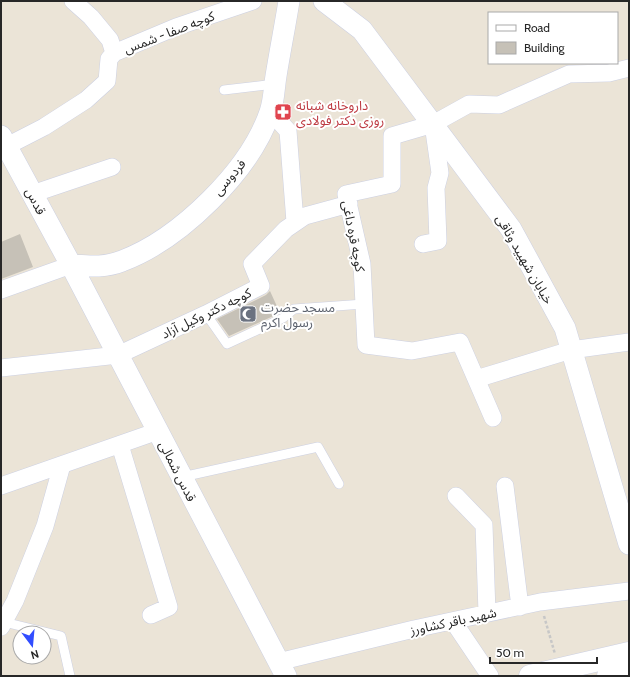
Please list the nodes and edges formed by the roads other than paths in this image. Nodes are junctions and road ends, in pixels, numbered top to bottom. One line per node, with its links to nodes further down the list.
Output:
1 (73, 1): 5 (street)
2 (253, 1): 5 (street, کوچه صفا - شمس)
3 (289, 1): 7 (street, فردوسی)
4 (324, 1): 10 (street, خیابان شهیید وثاقی)
5 (114, 53): 11 (street, کوچه صفا - شمس)
6 (629, 68): 10 (street)
7 (275, 84): 8 (lane); 9 (street, فردوسی)
8 (224, 90)
9 (270, 111): 15 (street); 17 (street, فردوسی)
10 (433, 124): 14 (street, کوچه قره داغی); 16 (street); 22 (street, خیابان شهیید وثاقی)
11 (4, 141): 13 (street, قدس)
12 (112, 168): 13 (street)
13 (32, 194): 17 (street, قدس)
14 (349, 204): 15 (street, کوچه دکتر وکیل آزاد); 19 (street, کوچه قره داغی)
15 (295, 222): 20 (street, کوچه دکتر وکیل آزاد)
16 (423, 244)
17 (71, 265): 18 (street); 23 (street, قدس شمالی)
18 (1, 290)
19 (364, 304): 20 (lane); 25 (street, کوچه قره داغی)
20 (206, 314): 23 (street, کوچه دکتر وکیل آزاد)
21 (629, 342): 22 (street)
22 (571, 350): 25 (street); 35 (street, خیابان شهیید وثاقی)
23 (118, 355): 24 (street, کوچه دکتر وکیل آزاد); 27 (street, قدس شمالی)
24 (1, 368)
25 (476, 379): 26 (street)
26 (492, 418)
27 (158, 431): 28 (street); 30 (street, قدس شمالی)
28 (120, 445): 29 (street); 39 (street)
29 (62, 465): 32 (street); 41 (street)
30 (182, 477): 31 (lane); 43 (street, قدس شمالی)
31 (339, 484)
32 (1, 486)
33 (504, 486): 37 (street)
34 (456, 496): 38 (street)
35 (629, 544)
36 (629, 591): 37 (street, شهید باقر کشاورز)
37 (520, 606): 38 (street, شهید باقر کشاورز)
38 (488, 613): 40 (street, شهید باقر کشاورز)
39 (151, 615)
40 (452, 621): 43 (street, شهید باقر کشاورز); 46 (street)
41 (2, 624): 45 (lane)
42 (629, 653): 47 (main road)
43 (282, 669)
44 (629, 671): 48 (main road)
45 (70, 676)
46 (490, 676)
47 (530, 676)
48 (608, 676)

